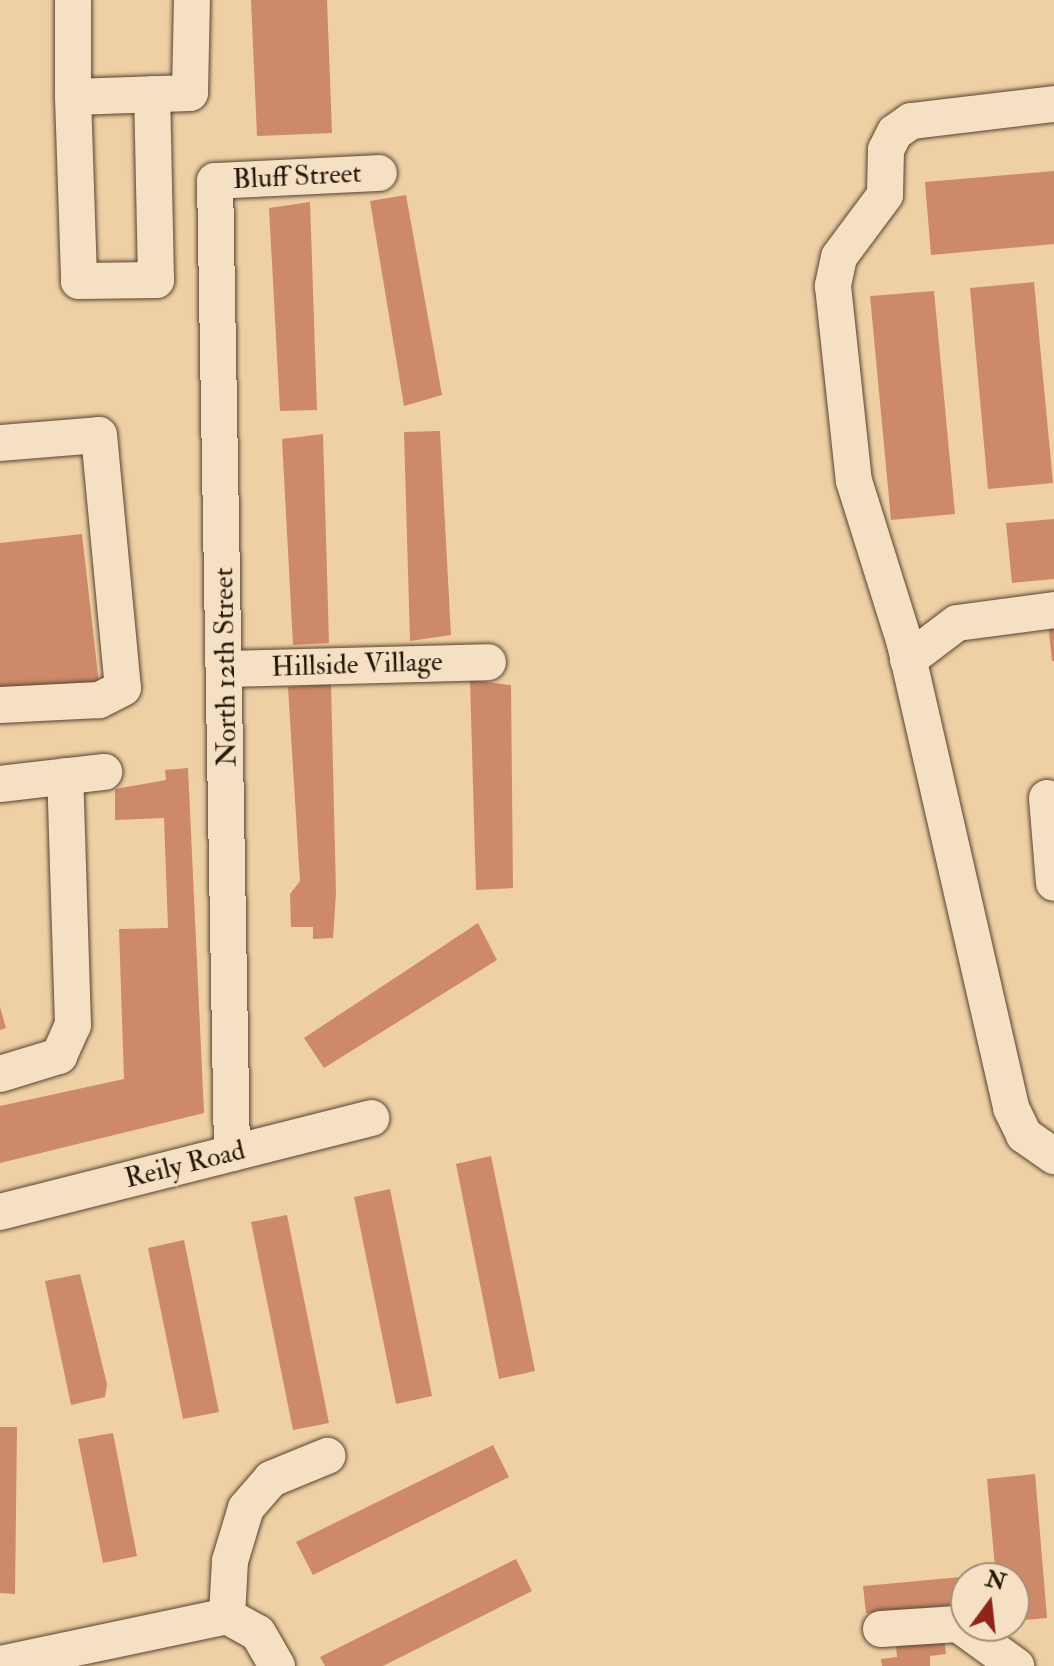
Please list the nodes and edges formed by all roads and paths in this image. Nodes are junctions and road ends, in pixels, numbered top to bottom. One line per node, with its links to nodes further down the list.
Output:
1 (73, 0): 4 (street)
2 (192, 0): 3 (street)
3 (152, 94): 4 (street); 4 (street)
4 (73, 97)
5 (1054, 104): 10 (street)
6 (379, 173): 7 (street, Bluff Street)
7 (215, 181): 12 (street, North 12th Street)
8 (0, 443): 13 (street)
9 (1054, 610): 10 (street)
10 (908, 660): 22 (street)
11 (488, 662): 12 (street, Hillside Village)
12 (226, 669): 21 (street, North 12th Street)
13 (0, 705)
14 (104, 772): 15 (street)
15 (65, 776): 16 (street); 19 (street)
16 (0, 784)
17 (1047, 798): 18 (street)
18 (1054, 883)
19 (0, 1074)
20 (371, 1118): 21 (street, Reily Road)
21 (232, 1153): 23 (street, Reily Road)
22 (1054, 1156)
23 (0, 1212)
24 (327, 1456): 25 (street)
25 (227, 1616): 27 (street); 28 (street)
26 (881, 1629): 29 (street)
27 (19, 1662)
28 (277, 1666)
29 (1016, 1666)

